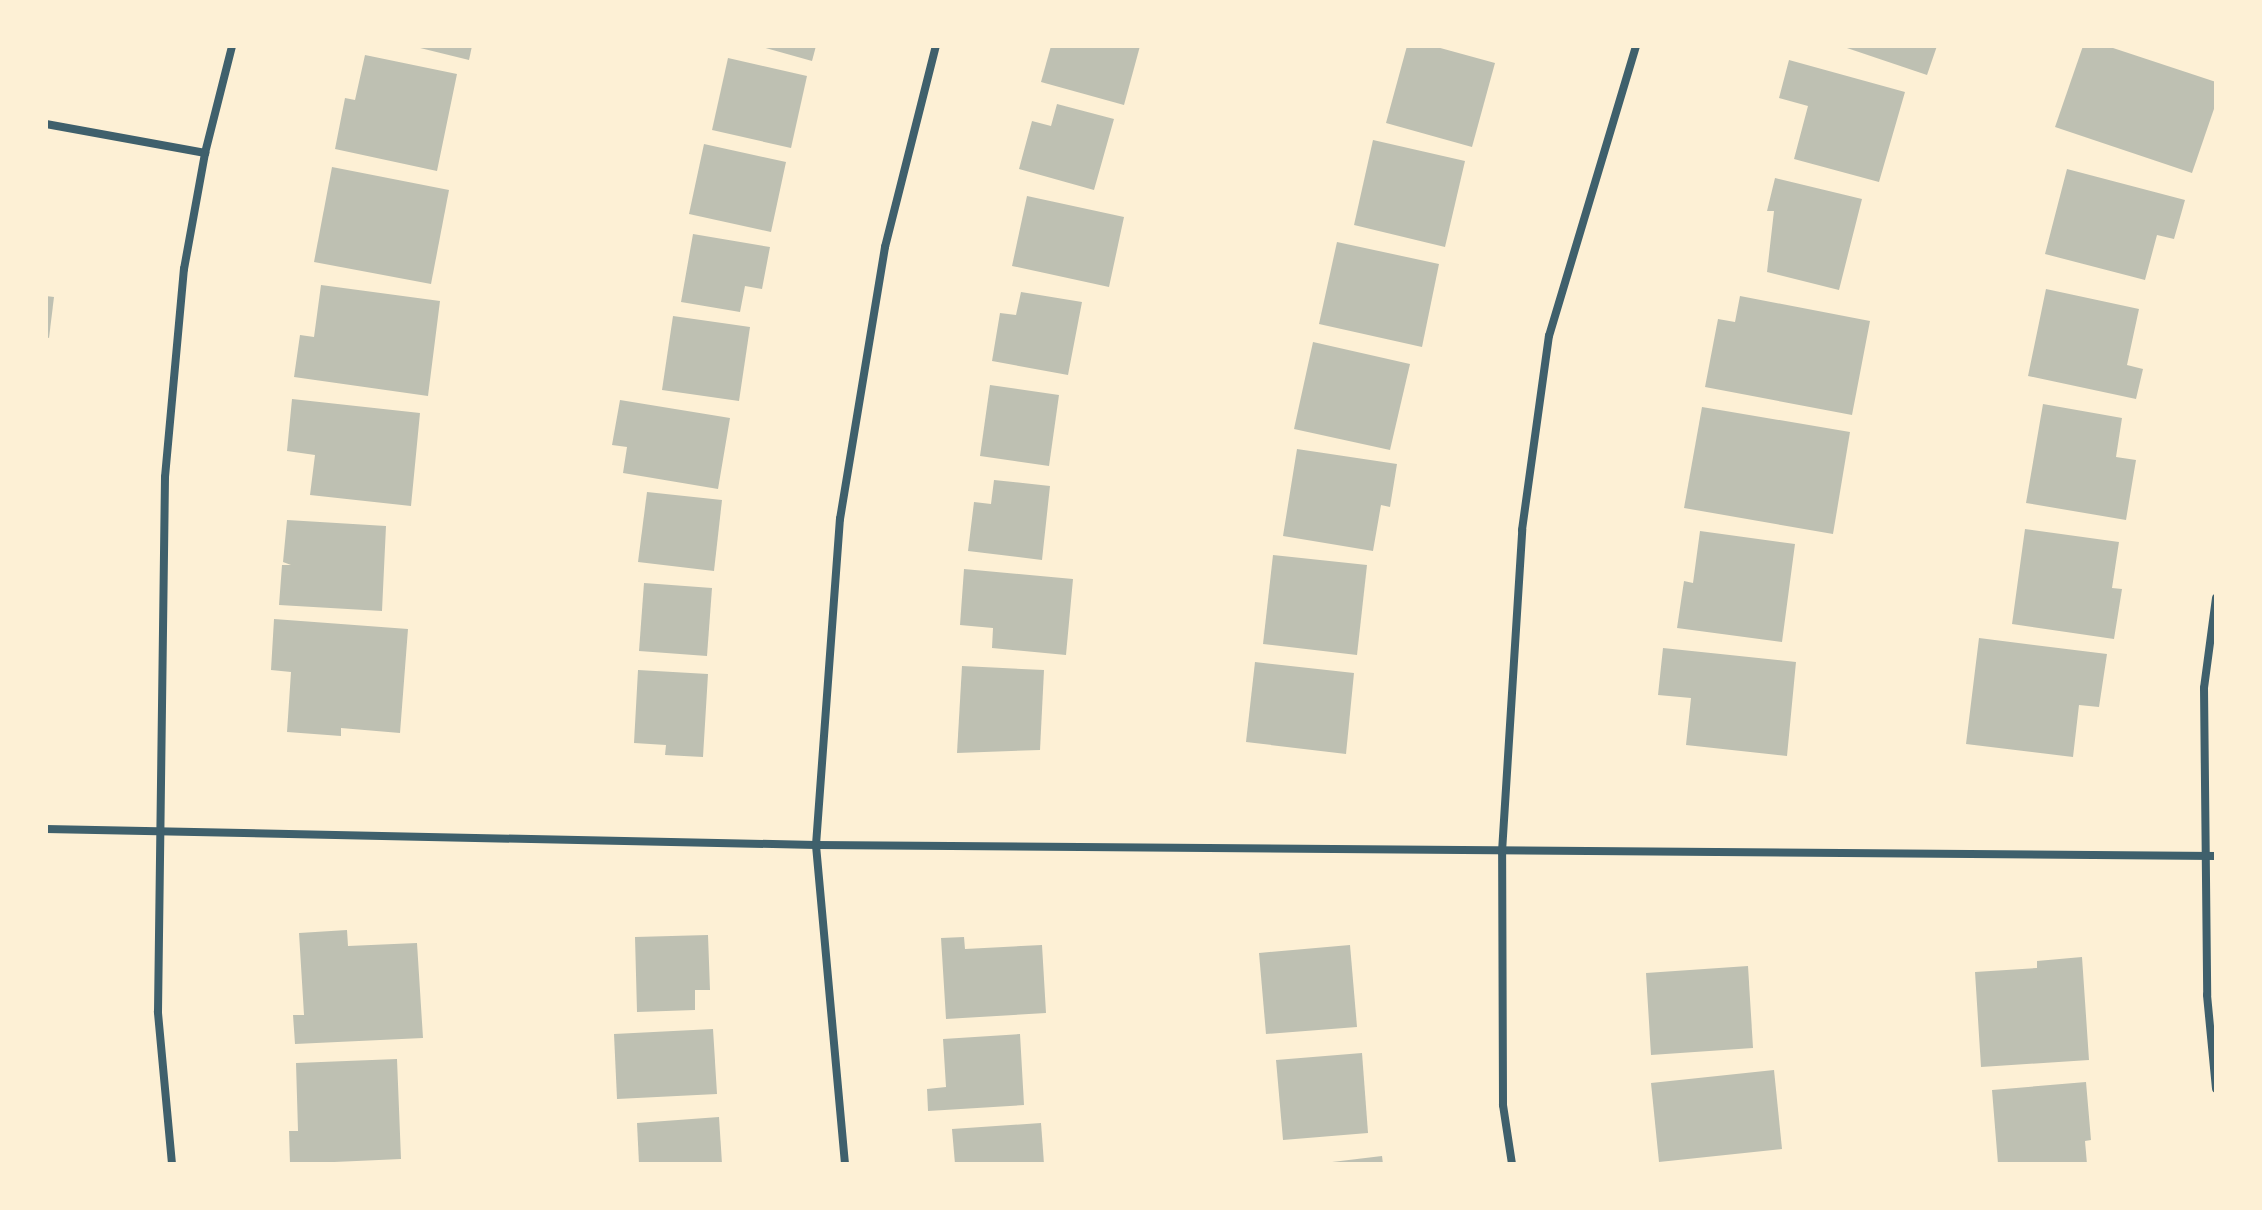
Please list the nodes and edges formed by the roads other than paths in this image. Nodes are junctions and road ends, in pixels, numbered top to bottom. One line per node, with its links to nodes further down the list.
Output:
1 (232, 46): 5 (street)
2 (936, 46): 9 (street)
3 (1636, 46): 10 (street)
4 (46, 124): 5 (street)
5 (205, 153): 8 (street)
6 (2216, 598): 11 (street)
7 (46, 829): 8 (street)
8 (158, 829): 9 (street); 14 (street)
9 (816, 845): 10 (street); 15 (street)
10 (1502, 852): 11 (street); 16 (street)
11 (2206, 856): 12 (street); 13 (street)
12 (2216, 856)
13 (2216, 1089)
14 (172, 1164)
15 (845, 1164)
16 (1512, 1164)

